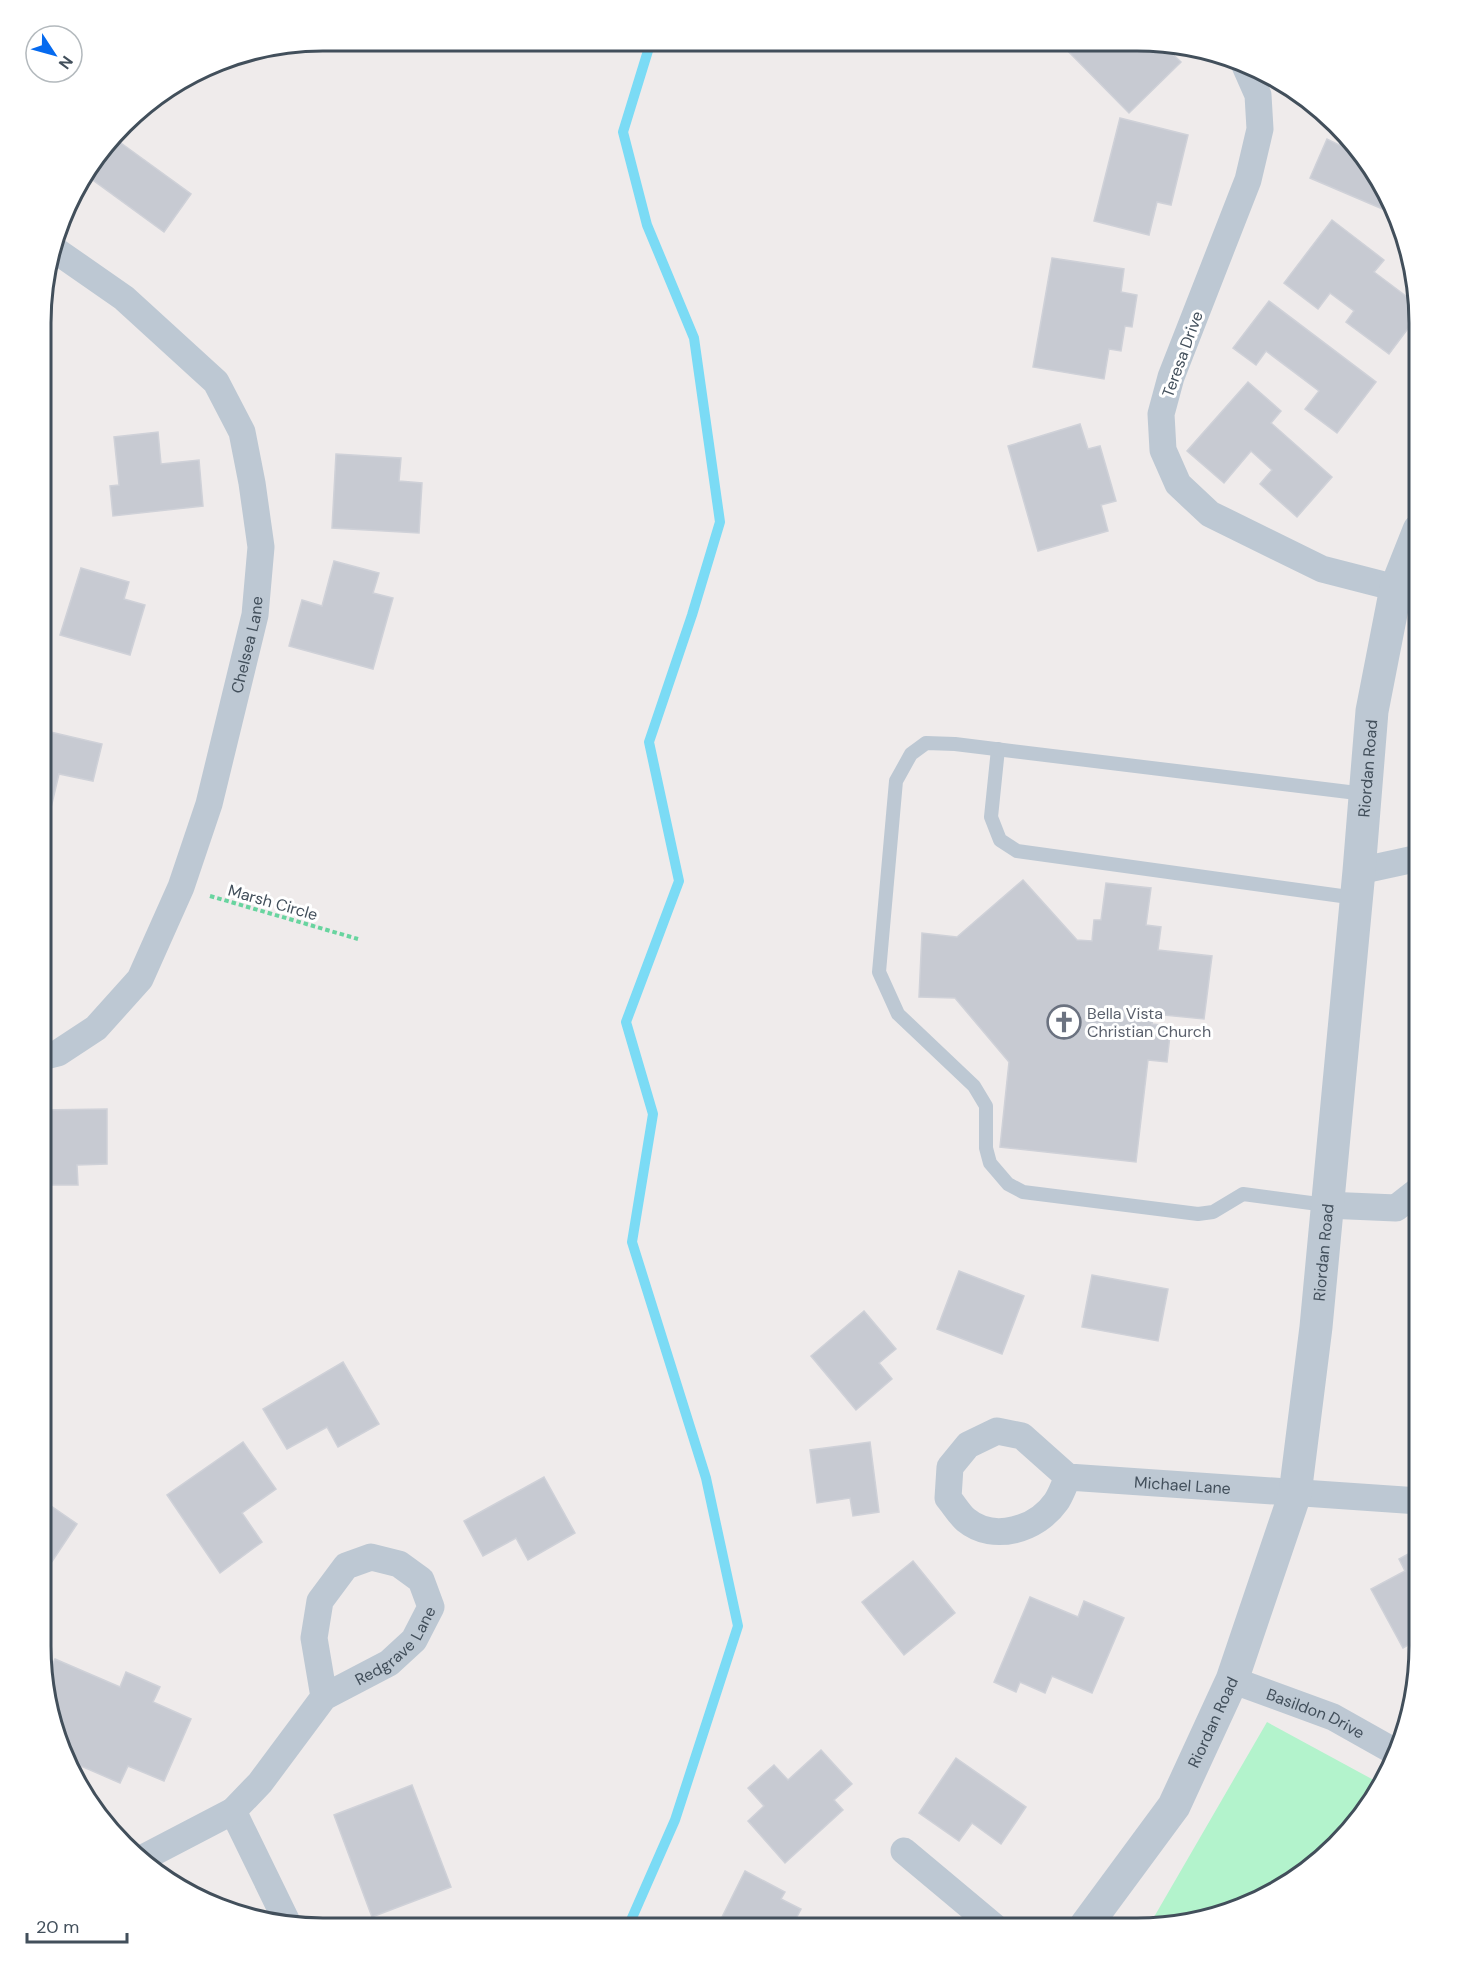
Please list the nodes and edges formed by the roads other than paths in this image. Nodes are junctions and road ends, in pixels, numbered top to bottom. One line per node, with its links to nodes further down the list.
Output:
1 (1249, 75): 3 (street, Teresa Drive)
2 (60, 253): 8 (street, Chelsea Lane)
3 (1408, 586): 5 (street, Riordan Road)
4 (998, 749): 5 (lane); 7 (lane); 10 (lane)
5 (1365, 794): 7 (street, Riordan Road)
6 (1409, 862): 7 (street)
7 (1358, 885): 10 (street, Riordan Road)
8 (51, 1055)
9 (1409, 1198): 10 (street)
10 (1326, 1205): 12 (street, Riordan Road)
11 (1068, 1477): 12 (street, Michael Lane)
12 (1295, 1494): 13 (street, Michael Lane); 14 (street, Riordan Road)
13 (1409, 1500)
14 (1232, 1680): 16 (street, Basildon Drive); 22 (street, Riordan Road)
15 (324, 1697): 15 (street, Redgrave Lane); 17 (street, Redgrave Lane)
16 (1389, 1749)
17 (233, 1811): 19 (street, Redgrave Lane); 20 (street)
18 (904, 1851): 21 (street)
19 (149, 1855)
20 (285, 1916)
21 (984, 1918)
22 (1091, 1918)

